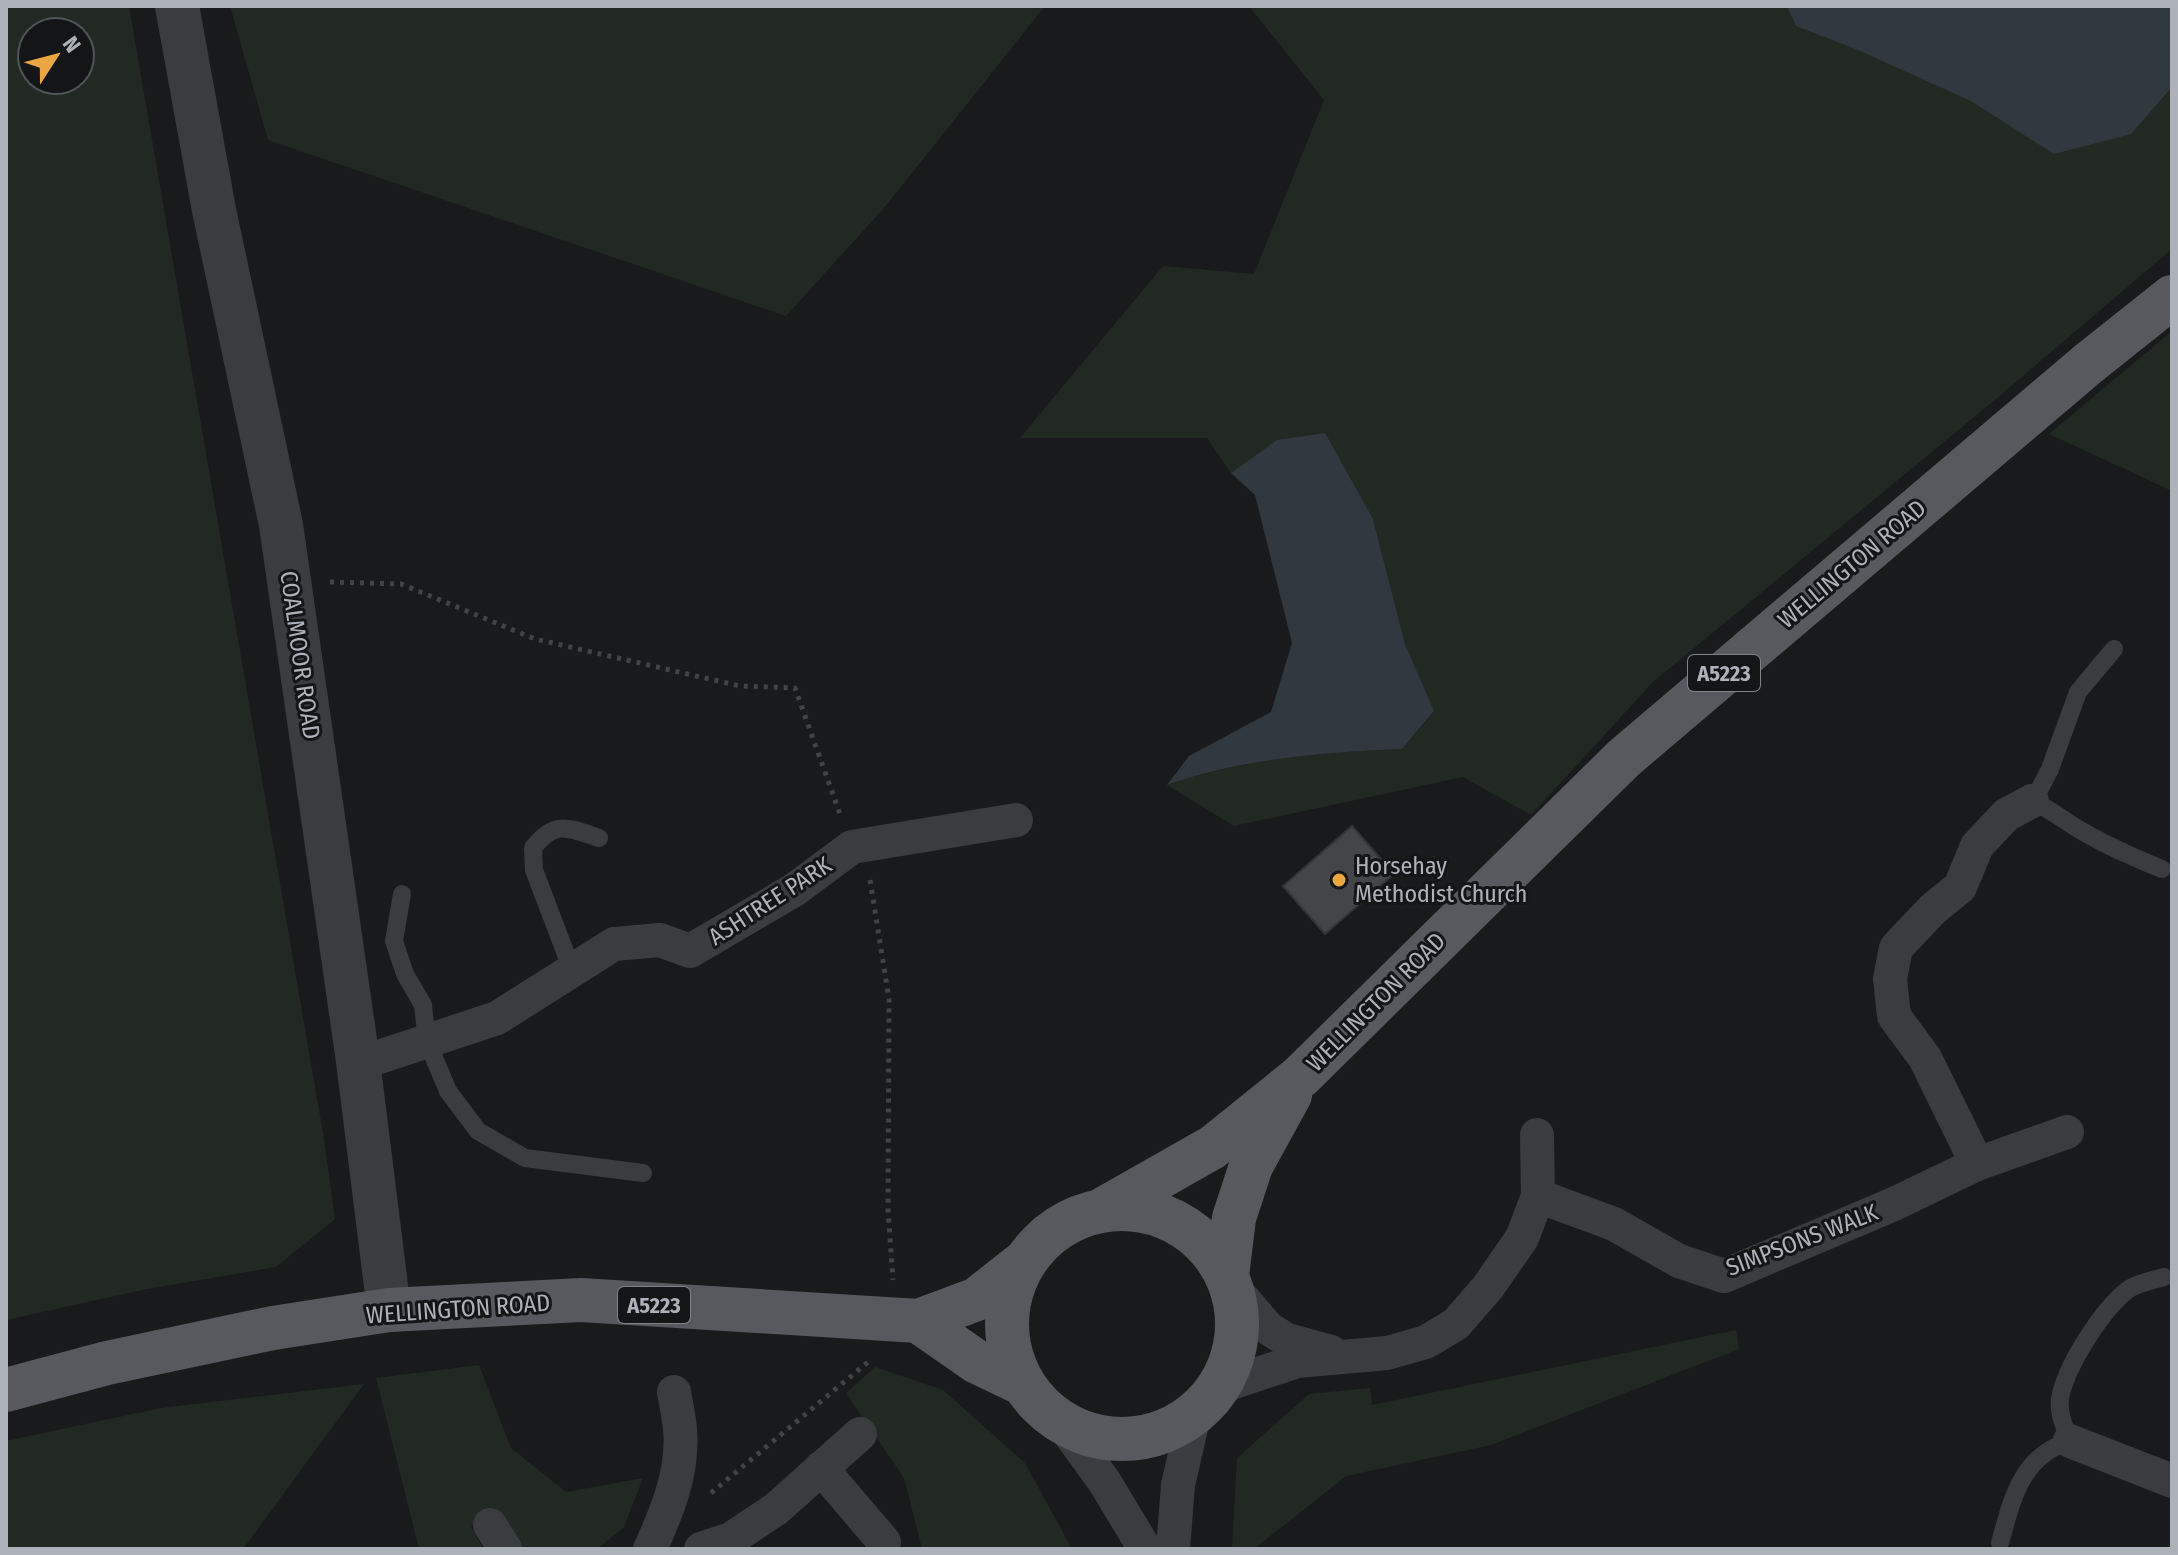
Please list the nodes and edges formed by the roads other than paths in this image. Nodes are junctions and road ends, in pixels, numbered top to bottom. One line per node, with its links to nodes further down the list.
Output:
1 (177, 6): 11 (street, COALMOOR ROAD)
2 (2172, 297): 12 (main road, WELLINGTON ROAD / A5223)
3 (2114, 649): 4 (lane)
4 (2032, 801): 7 (lane); 15 (street)
5 (1016, 820): 9 (street, ASHTREE PARK)
6 (599, 838): 9 (lane)
7 (2162, 869)
8 (402, 894): 10 (lane)
9 (572, 970): 10 (street, ASHTREE PARK)
10 (427, 1041): 11 (street, ASHTREE PARK); 16 (lane)
11 (358, 1061): 22 (street, COALMOOR ROAD)
12 (1301, 1076): 18 (main road, WELLINGTON ROAD / A5223); 21 (main road, WELLINGTON ROAD / A5223)
13 (2067, 1132): 15 (street, SIMPSONS WALK)
14 (1537, 1135): 17 (street)
15 (1977, 1164): 17 (street, SIMPSONS WALK)
16 (643, 1173)
17 (1538, 1196): 24 (street)
18 (1102, 1210): 19 (main road); 21 (main road)
19 (1024, 1262): 23 (main road, WELLINGTON ROAD / A5223); 25 (main road)
20 (2164, 1277): 31 (lane)
21 (1229, 1280): 24 (street); 28 (main road)
22 (389, 1310): 23 (main road, WELLINGTON ROAD / A5223); 26 (main road, WELLINGTON ROAD / A5223)
23 (899, 1321): 25 (main road)
24 (1343, 1355): 28 (street)
25 (1023, 1384): 29 (main road)
26 (6, 1390)
27 (674, 1392): 36 (street)
28 (1207, 1401): 29 (main road); 39 (street)
29 (1061, 1422): 38 (street)
30 (860, 1434): 32 (street)
31 (2070, 1441): 33 (street); 35 (lane)
32 (821, 1468): 34 (street); 37 (street)
33 (2172, 1481)
34 (884, 1542)
35 (2000, 1543)
36 (650, 1549)
37 (701, 1549)
38 (1145, 1549)
39 (1173, 1549)

